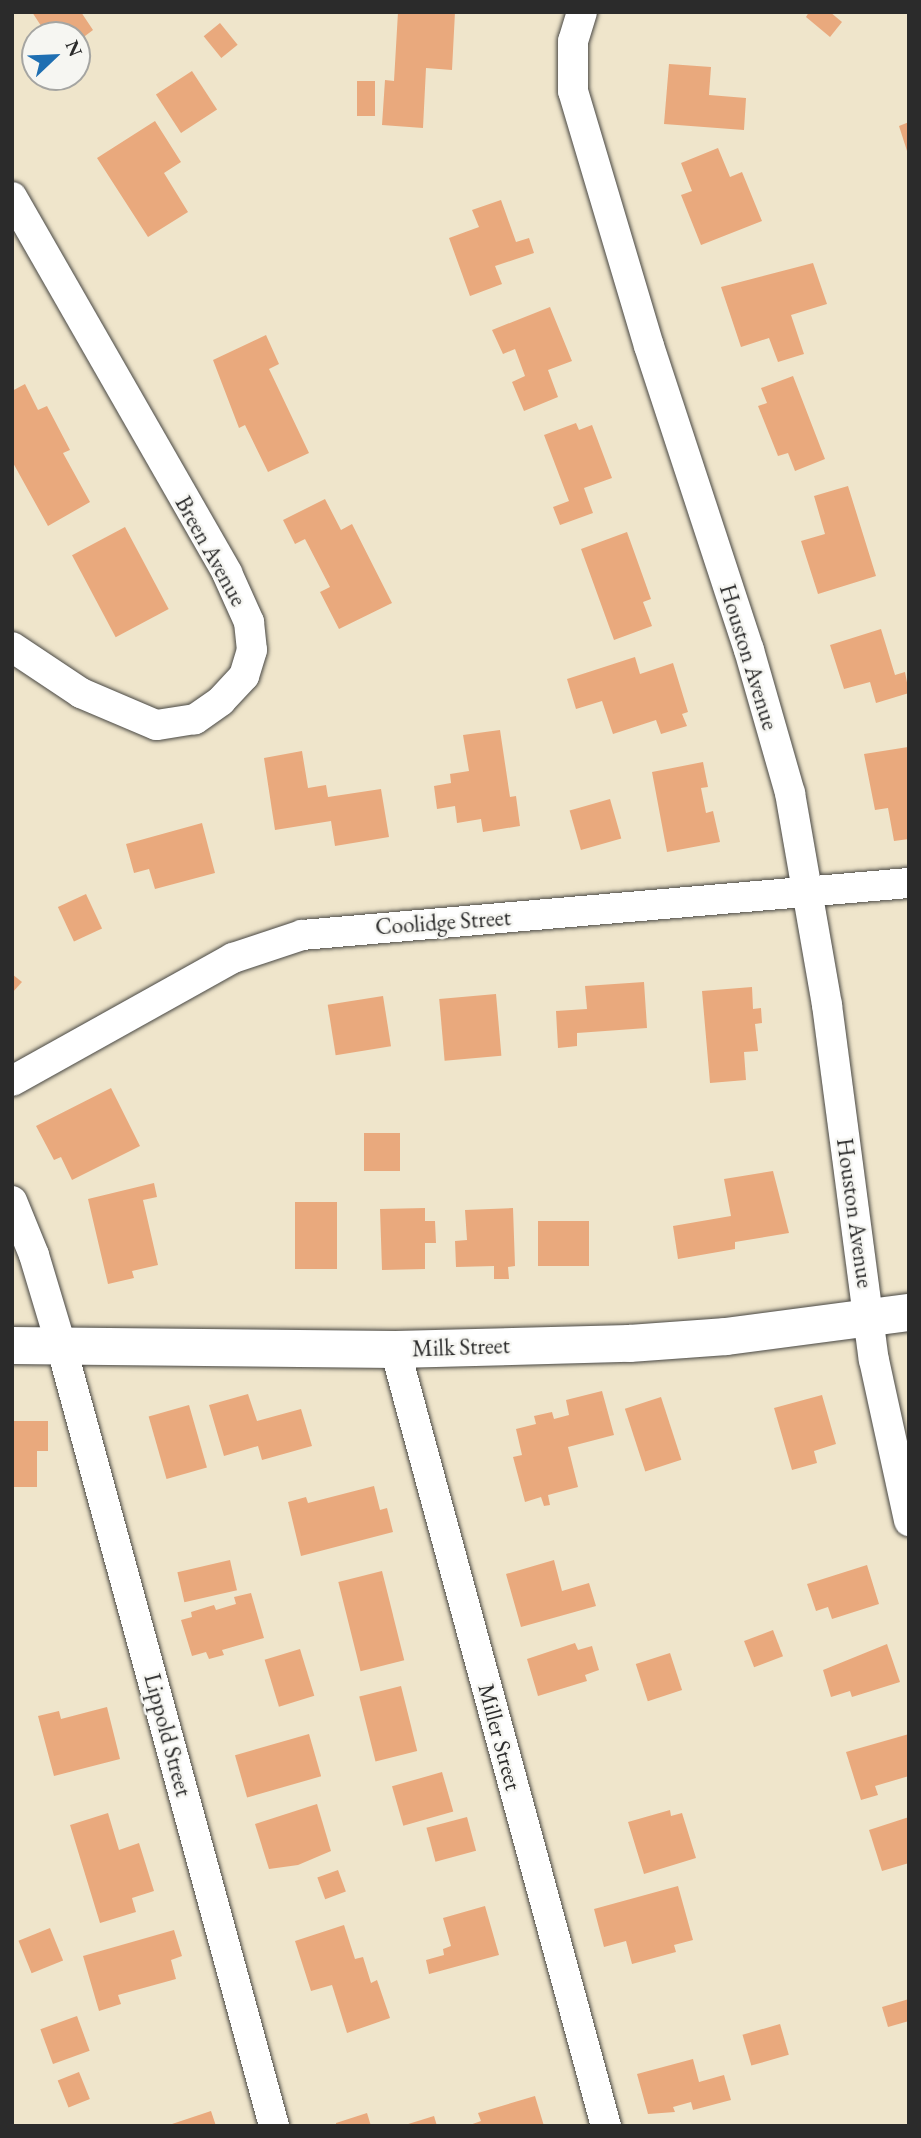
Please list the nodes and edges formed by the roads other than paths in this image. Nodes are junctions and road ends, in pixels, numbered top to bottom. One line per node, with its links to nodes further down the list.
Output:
1 (582, 12): 5 (street, Houston Avenue)
2 (12, 197): 3 (street, Breen Avenue)
3 (12, 647)
4 (909, 883): 5 (street, Coolidge Street)
5 (809, 893): 6 (street, Coolidge Street); 9 (street, Houston Avenue)
6 (12, 1081)
7 (12, 1201): 11 (street, Lippold Street)
8 (909, 1312): 9 (street, Milk Street)
9 (869, 1318): 12 (street, Milk Street); 13 (street, Houston Avenue)
10 (12, 1345): 11 (street, Milk Street)
11 (61, 1345): 12 (street, Milk Street); 14 (street, Lippold Street)
12 (394, 1349): 15 (street, Miller Street)
13 (909, 1521)
14 (274, 2126)
15 (606, 2126)

